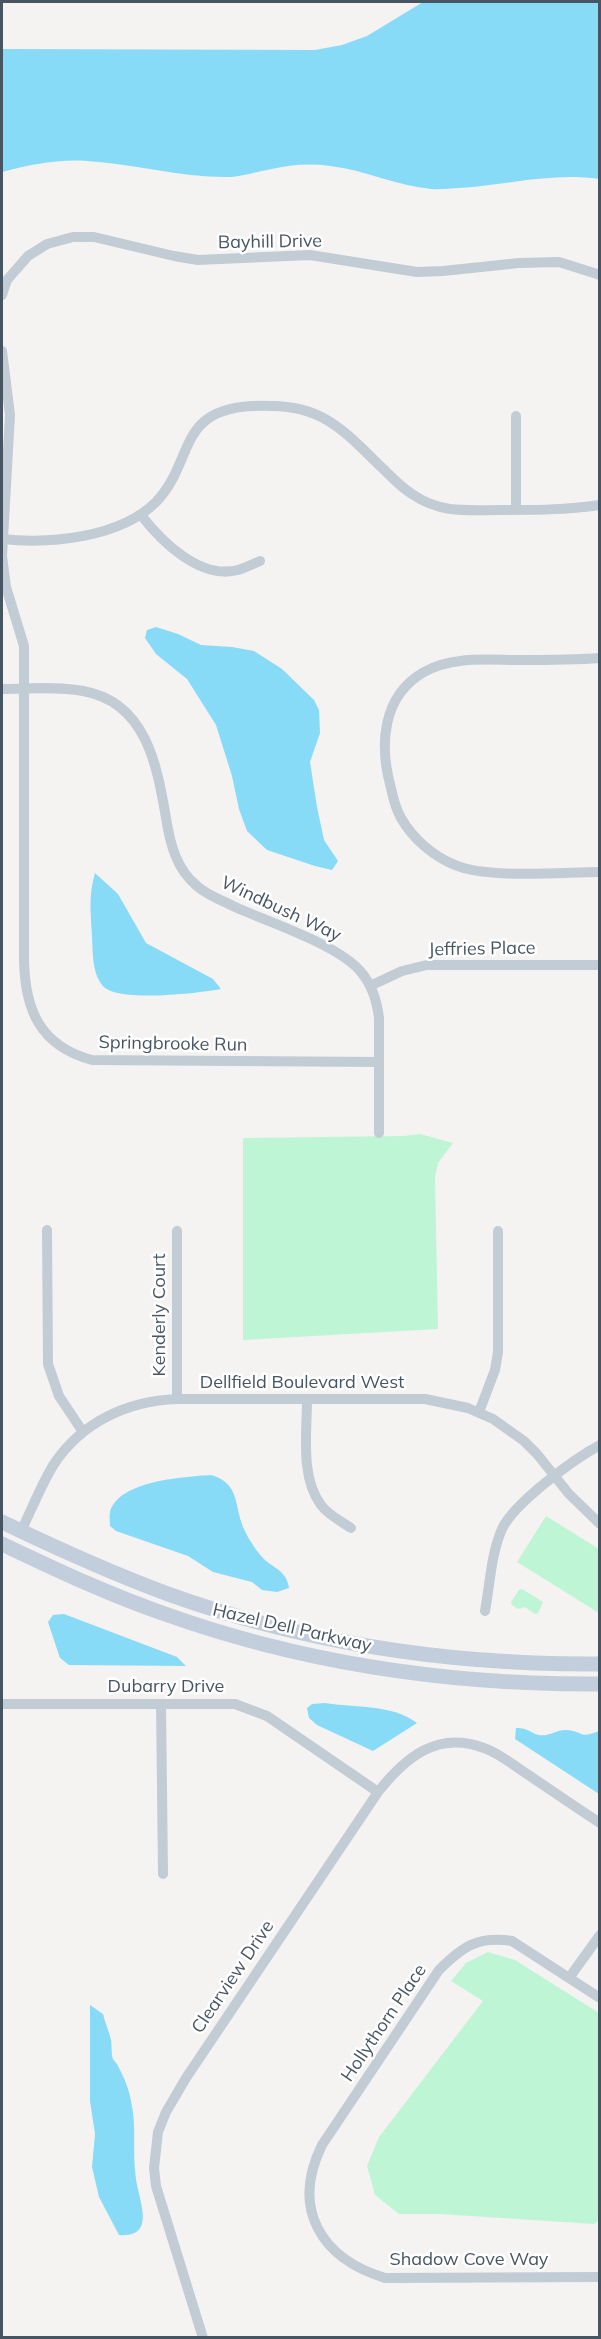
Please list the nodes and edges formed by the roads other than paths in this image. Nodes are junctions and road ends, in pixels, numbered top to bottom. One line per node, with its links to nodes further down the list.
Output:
1 (600, 276): 2 (street, Bayhill Drive)
2 (2, 295)
3 (2, 351): 8 (street)
4 (516, 416): 6 (street)
5 (600, 505): 6 (street)
6 (516, 510): 7 (street)
7 (141, 514): 8 (street); 9 (street)
8 (2, 539): 12 (street, Springbrooke Run)
9 (260, 561)
10 (600, 658): 13 (street)
11 (2, 689): 12 (street, Windbush Way)
12 (24, 689): 15 (street, Windbush Way); 16 (street, Springbrooke Run)
13 (600, 873)
14 (600, 965): 15 (street, Jeffries Place)
15 (370, 986): 16 (street, Windbush Way)
16 (379, 1062): 17 (street, Windbush Way)
17 (379, 1133)
18 (46, 1230): 24 (street)
19 (177, 1231): 21 (street, Kenderly Court)
20 (498, 1231): 23 (street)
21 (177, 1399): 22 (street, Dellfield Boulevard West); 24 (street, Dellfield Boulevard West)
22 (307, 1400): 23 (street, Dellfield Boulevard West); 29 (street)
23 (478, 1412): 26 (street, Dellfield Boulevard West)
24 (83, 1432): 30 (street, Dellfield Boulevard West)
25 (600, 1445): 26 (street)
26 (555, 1477): 28 (street, Dellfield Boulevard West); 32 (street)
27 (2, 1522): 30 (main road, Hazel Dell Parkway)
28 (600, 1524)
29 (351, 1528)
30 (21, 1531): 33 (main road, Hazel Dell Parkway)
31 (2, 1544): 34 (main road, Hazel Dell Parkway)
32 (485, 1611)
33 (600, 1664)
34 (600, 1684)
35 (2, 1704): 36 (street, Dubarry Drive)
36 (161, 1704): 37 (street, Dubarry Drive); 39 (street)
37 (375, 1795): 38 (street, Clearview Drive); 45 (street, Clearview Drive)
38 (600, 1823)
39 (162, 1874)
40 (600, 1935): 41 (street)
41 (569, 1978): 42 (street, Hollythorn Place); 43 (street, Hollythorn Place)
42 (600, 1998)
43 (320, 2230): 44 (street, Shadow Cove Way)
44 (600, 2277)
45 (203, 2337)

